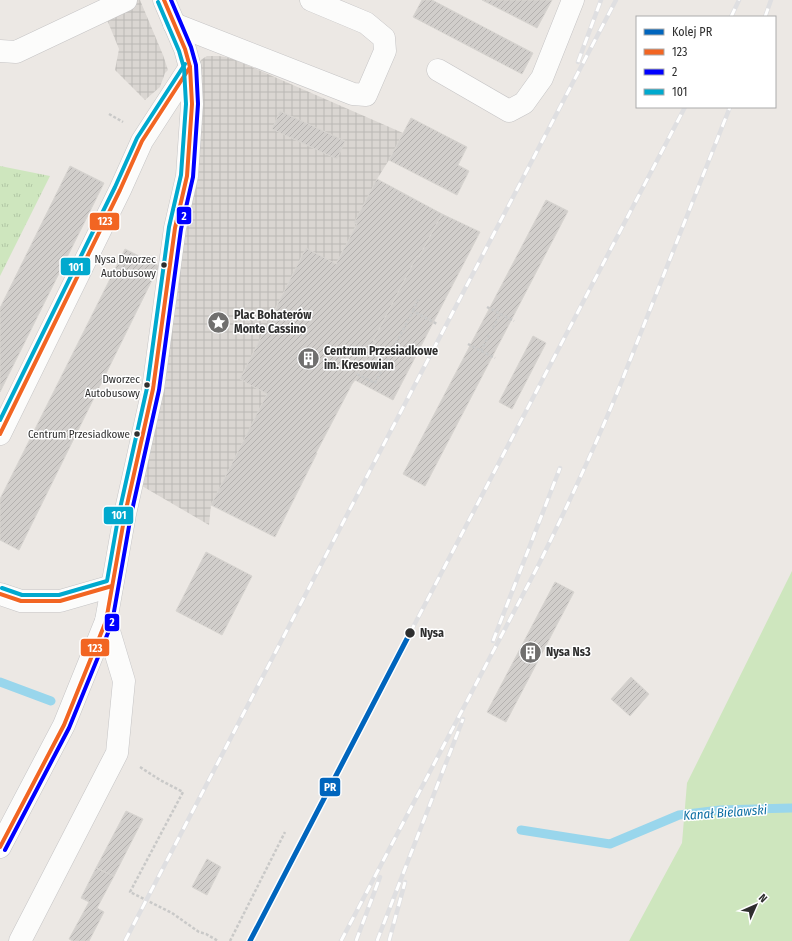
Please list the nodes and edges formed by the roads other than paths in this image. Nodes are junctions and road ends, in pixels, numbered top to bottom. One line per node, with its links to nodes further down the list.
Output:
1 (126, 0): 6 (street)
2 (164, 0): 5 (street)
3 (311, 0): 5 (street)
4 (573, 0): 8 (street)
5 (174, 24): 7 (street)
6 (0, 51)
7 (190, 66): 9 (street); 10 (street)
8 (438, 70)
9 (0, 434)
10 (112, 586): 11 (street); 12 (street)
11 (0, 594)
12 (106, 621): 13 (street); 14 (street)
13 (0, 847)
14 (20, 941)

